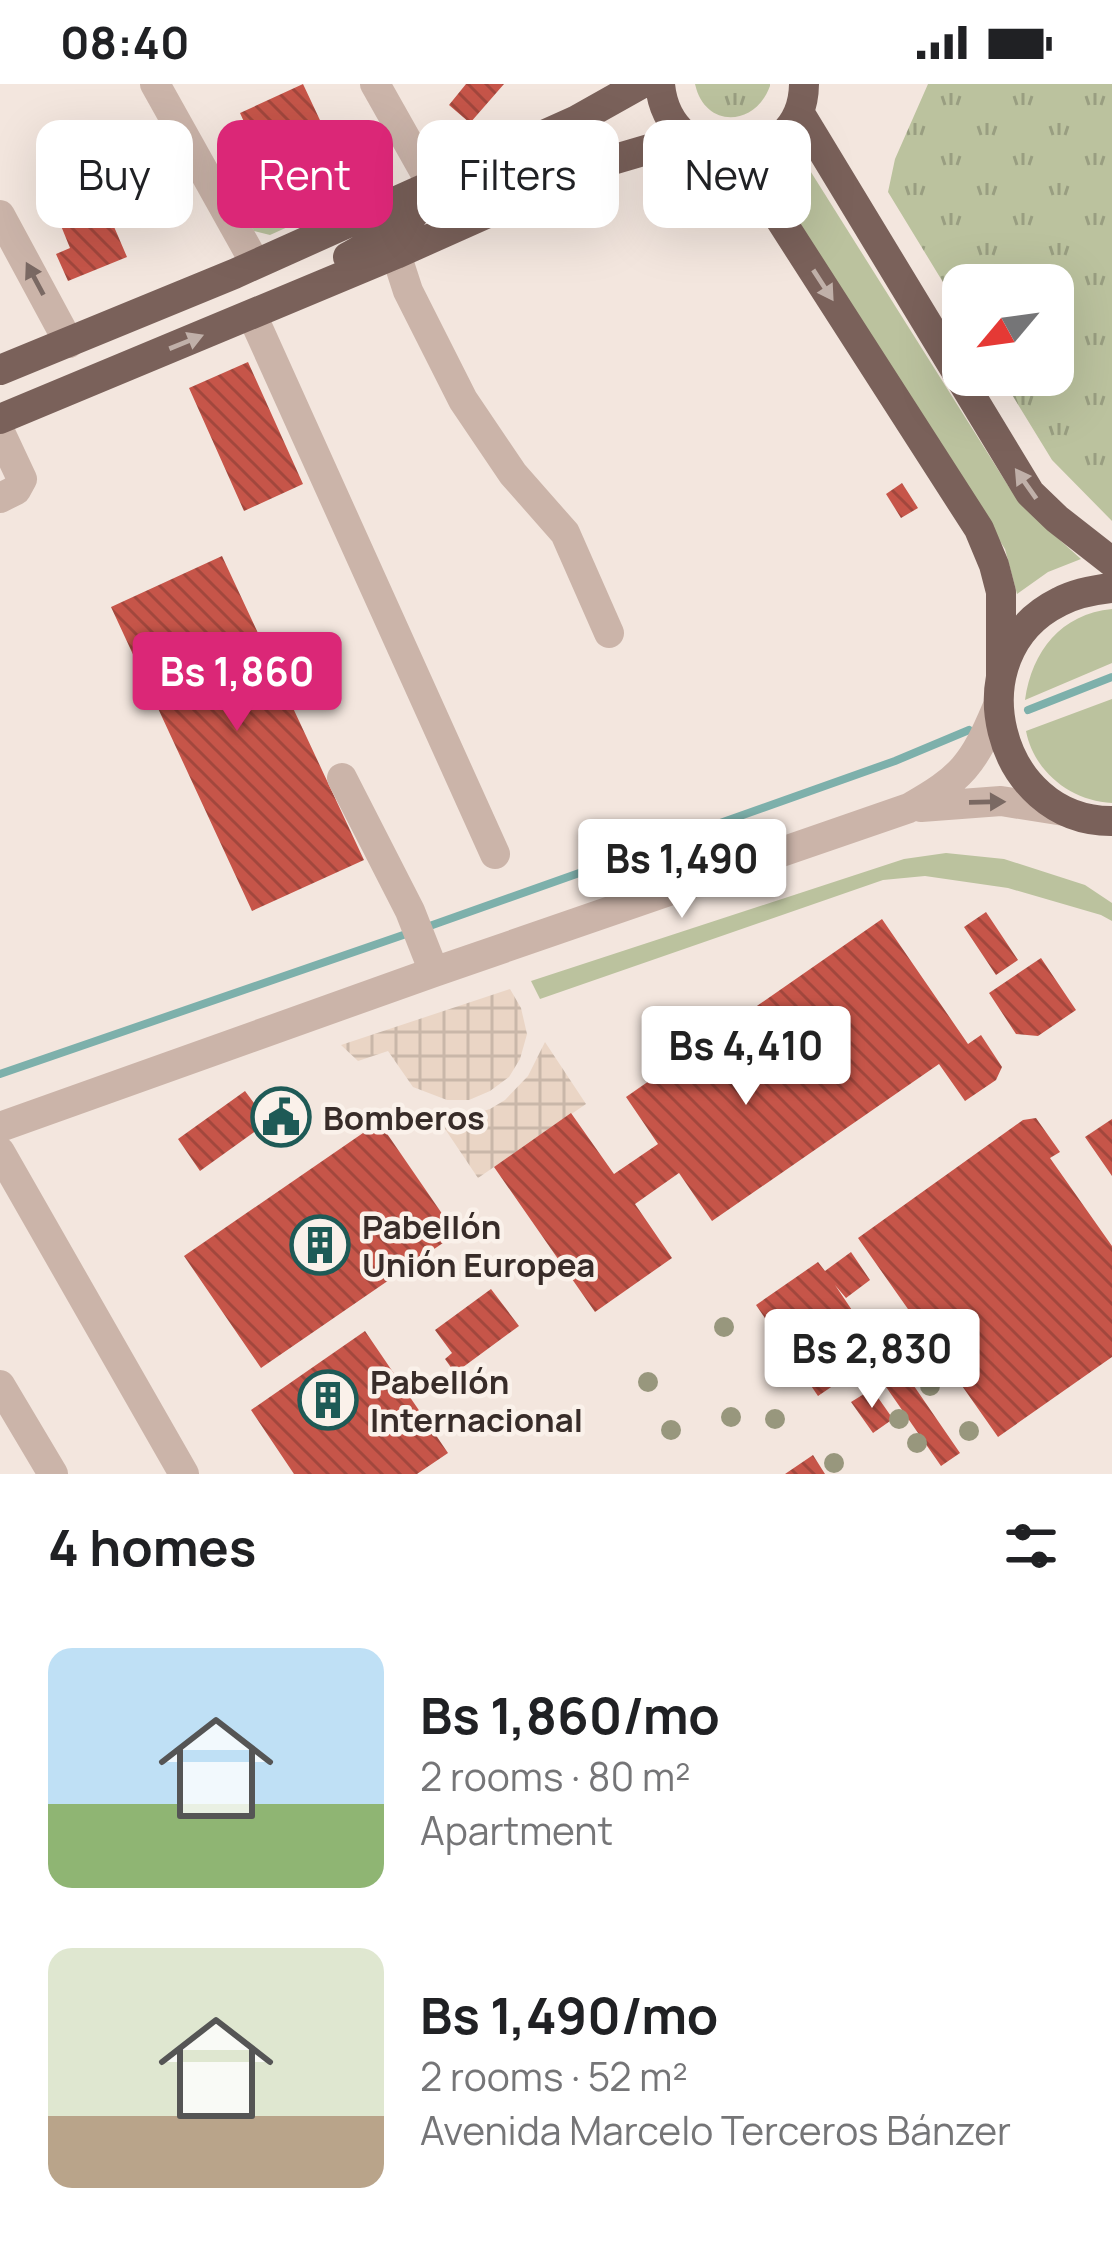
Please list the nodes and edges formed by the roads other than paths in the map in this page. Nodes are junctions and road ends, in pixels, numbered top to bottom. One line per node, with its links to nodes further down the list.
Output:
1 (155, 84): 15 (street)
2 (375, 84): 9 (street)
3 (641, 84): 6 (main road)
4 (660, 84): 7 (main road)
5 (805, 94): 24 (main road, one-way to 5)
6 (577, 120)
7 (671, 120)
8 (643, 151): 14 (main road)
9 (417, 158)
10 (417, 192): 15 (main road)
11 (417, 212): 16 (main road)
12 (0, 215): 18 (street, one-way to 12)
13 (786, 228): 27 (main road, one-way to 27)
14 (396, 254): 16 (main road); 26 (street)
15 (244, 269): 18 (main road); 19 (main road)
16 (307, 292): 17 (main road)
17 (252, 314): 19 (main road, one-way to 17); 32 (street)
18 (69, 343): 20 (main road); 21 (main road)
19 (139, 361): 21 (main road)
20 (0, 370)
21 (0, 418)
22 (0, 432): 23 (street)
23 (0, 499)
24 (1112, 562)
25 (1112, 588): 27 (main road)
26 (609, 633)
27 (999, 693): 29 (street); 30 (main road)
28 (342, 778): 33 (street)
29 (909, 808): 30 (street, one-way to 30); 33 (street)
30 (1064, 811): 31 (main road)
31 (1108, 824)
32 (495, 854)
33 (429, 961): 34 (street)
34 (0, 1127)
35 (0, 1152): 38 (street)
36 (0, 1385): 37 (street)
37 (53, 1474)
38 (184, 1474)

